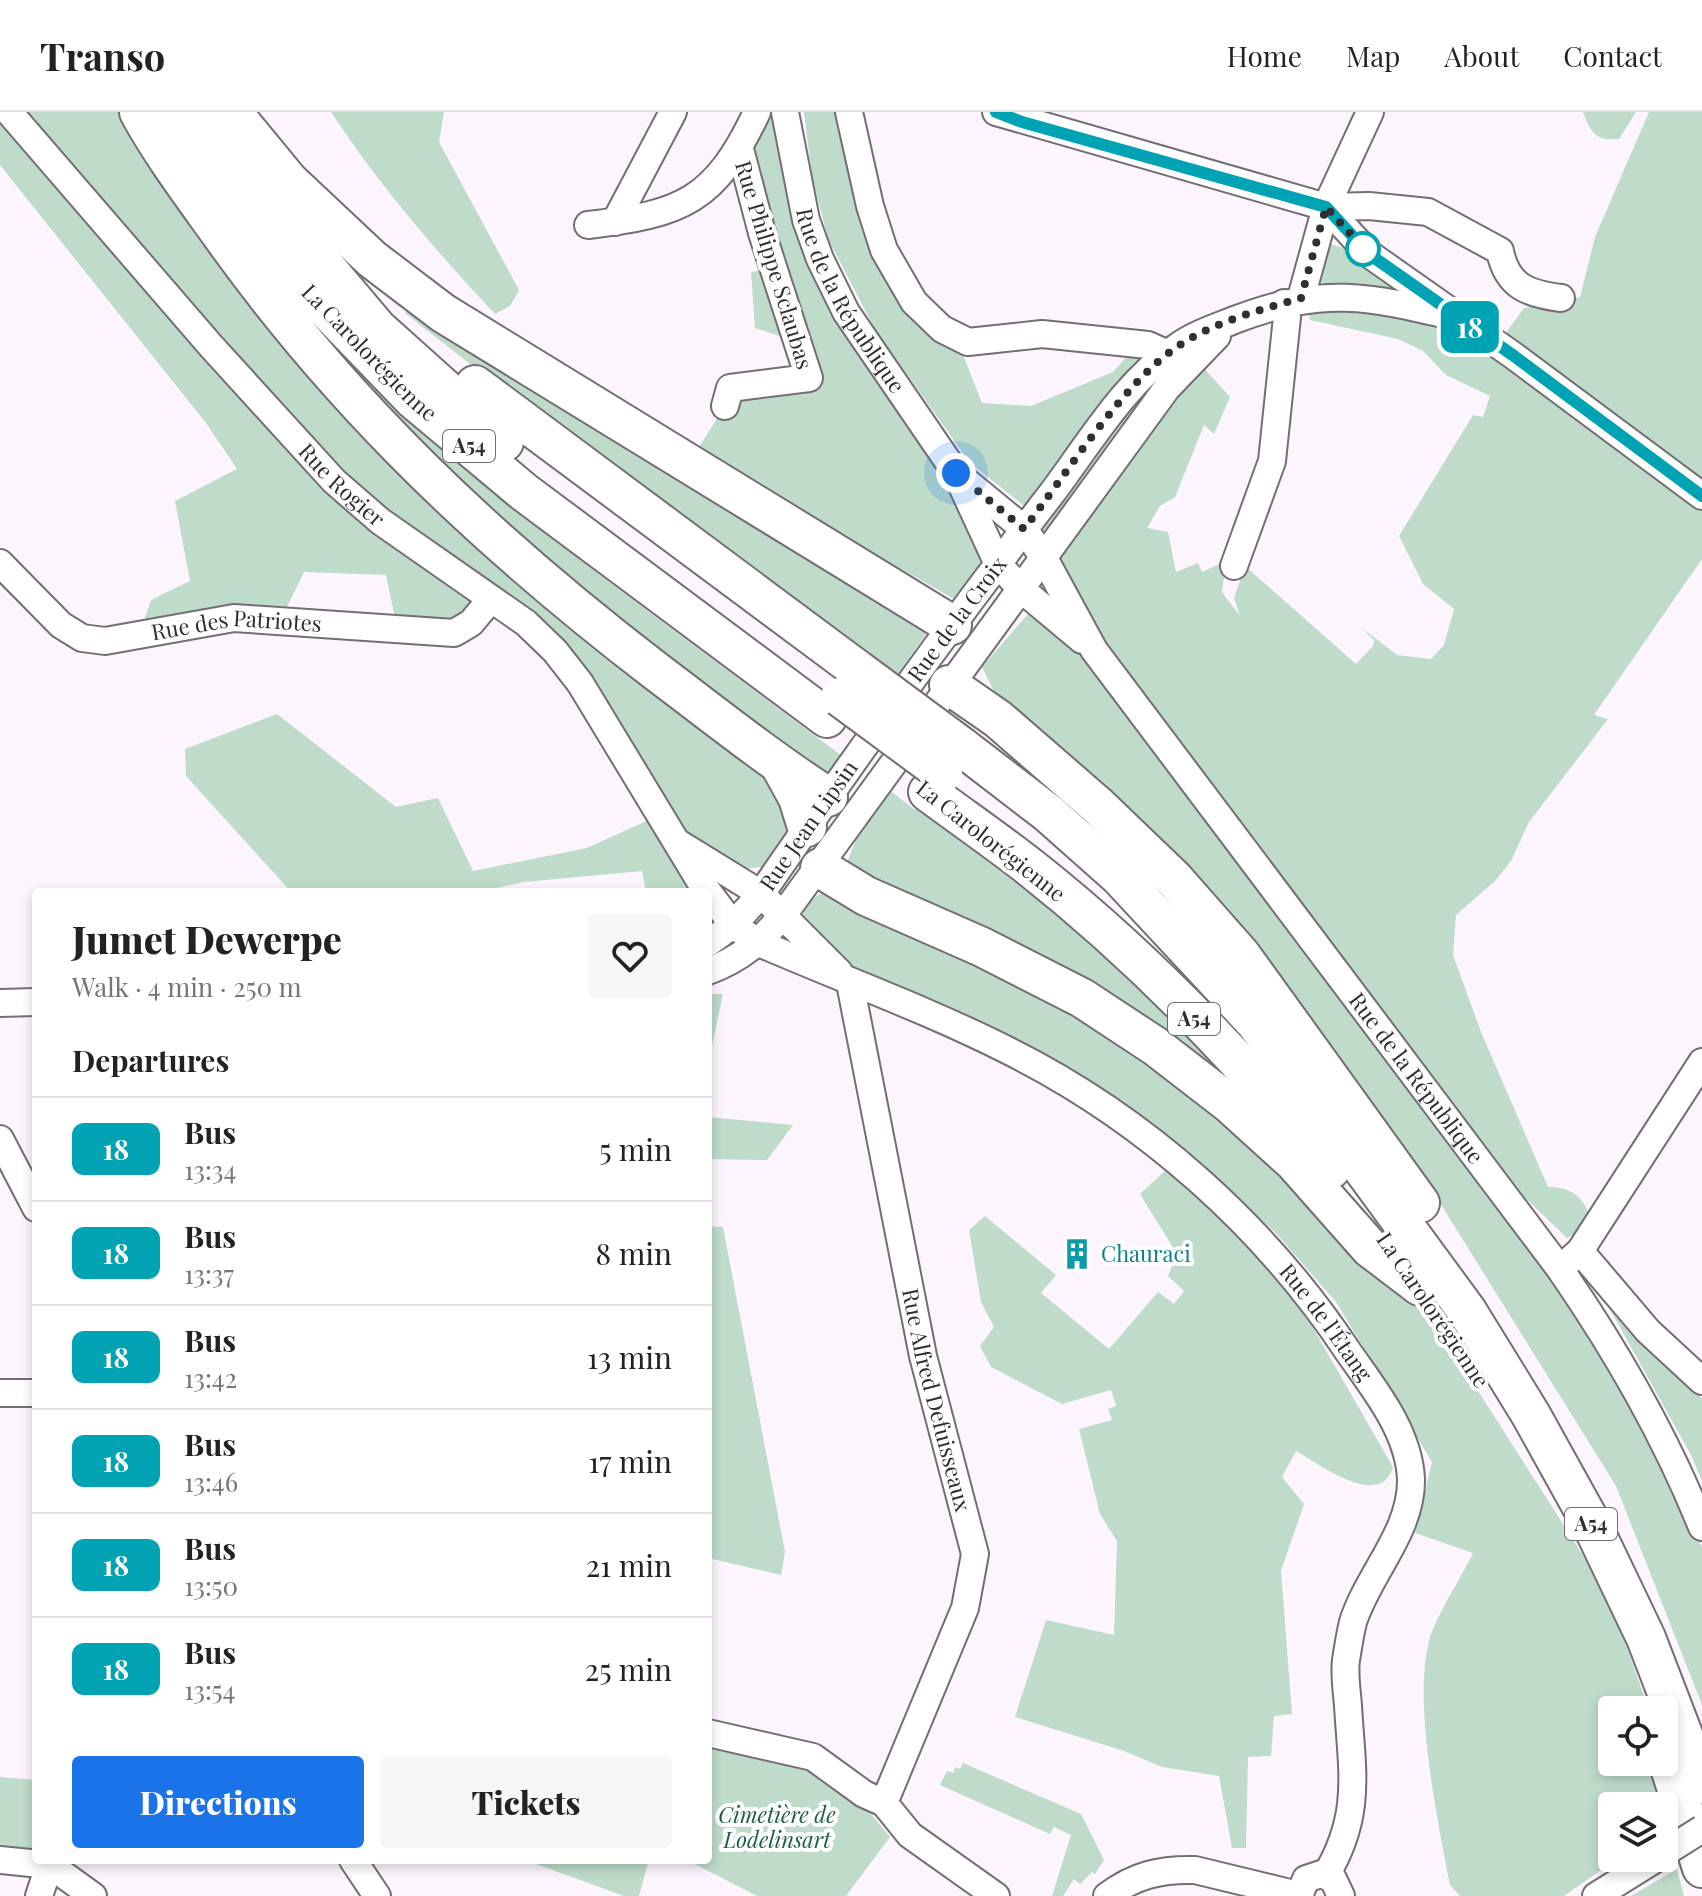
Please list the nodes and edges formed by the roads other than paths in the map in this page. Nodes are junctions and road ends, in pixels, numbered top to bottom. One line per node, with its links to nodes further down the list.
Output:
1 (9, 112): 30 (street, Rue Rogier)
2 (139, 112): 39 (highway)
3 (172, 112): 34 (highway, La Carolorégienne / A54)
4 (203, 112): 34 (highway, La Carolorégienne / A54)
5 (232, 112): 31 (highway)
6 (673, 112): 14 (street)
7 (757, 112): 12 (street)
8 (785, 112): 22 (street, Rue de la République)
9 (849, 112): 20 (street)
10 (996, 112): 13 (street)
11 (1370, 112): 13 (street)
12 (740, 149): 14 (street); 21 (street, Rue Philippe Sclaubas)
13 (1326, 207): 16 (street); 17 (street); 18 (street, Rue de la Croix)
14 (615, 222): 15 (street)
15 (588, 225)
16 (1561, 298)
17 (1293, 301): 18 (street, Rue de la Croix); 19 (street, Rue de la Croix); 28 (street)
18 (1455, 317): 23 (street, Rue de la Croix)
19 (1238, 319): 20 (street, Rue de la Croix); 25 (street, Rue de la Croix)
20 (1168, 354): 24 (street, Rue de la Croix)
21 (725, 406)
22 (956, 473): 24 (street, Rue de la République); 27 (street, Rue de la République)
23 (1702, 496)
24 (1024, 529): 25 (street, Rue de la République); 27 (street, Rue de la Croix)
25 (1044, 558): 29 (street, Rue de la Croix); 32 (street, Rue de la République)
26 (0, 563): 30 (street, Rue des Patriotes)
27 (998, 564): 29 (street, Rue de la République); 31 (street, Rue de la Croix)
28 (1234, 566)
29 (1021, 589): 32 (street, Rue de la République); 33 (street, Rue de la Croix)
30 (491, 599): 40 (street, Rue Rogier)
31 (952, 625): 33 (street, Rue de la Croix); 33 (street)
32 (1094, 650): 57 (street, Rue de la République)
33 (943, 676): 35 (street, Rue de la Croix); 36 (street, Rue de la Croix); 59 (highway)
34 (842, 695): 37 (highway, La Carolorégienne / A54, bridge)
35 (880, 725): 39 (street, Rue Jean Lipsin)
36 (908, 745): 38 (street, Rue Jean Lipsin)
37 (944, 771): 58 (highway, La Carolorégienne / A54); 59 (highway, La Carolorégienne / A54)
38 (879, 782): 39 (street); 41 (street, Rue Jean Lipsin)
39 (818, 812): 41 (street); 43 (street, Rue Jean Lipsin)
40 (680, 844): 42 (street, Rue Rogier); 43 (street, Rue Rogier)
41 (820, 868): 45 (street, Rue Jean Lipsin); 58 (highway)
42 (705, 888)
43 (761, 894): 45 (street, Rue de l'Étang); 46 (street, Rue Jean Lipsin)
44 (712, 897): 46 (street, Rue Rogier)
45 (783, 915): 48 (street, Rue Jean Lipsin); 50 (street, Rue de l'Étang)
46 (733, 925): 47 (street, Rue Jean Lipsin); 48 (street, Rue de l'Étang)
47 (712, 940)
48 (759, 943): 49 (street, Rue Jean Lipsin); 50 (street, Rue de l'Étang)
49 (712, 970)
50 (850, 983): 68 (street, Rue Alfred Defuisseaux); 78 (street, Rue de l'Étang)
51 (32, 1002): 52 (street)
52 (0, 1003)
53 (1702, 1062): 56 (street)
54 (0, 1139): 55 (street)
55 (32, 1200)
56 (1580, 1251): 57 (street); 60 (street)
57 (1560, 1269): 63 (street, Rue de la République)
58 (1420, 1286): 64 (highway, La Carolorégienne / A54)
59 (1467, 1311): 67 (highway, La Carolorégienne / A54)
60 (1702, 1381)
61 (0, 1393): 62 (street)
62 (32, 1393)
63 (1702, 1527)
64 (1642, 1696)
65 (712, 1734): 68 (street)
66 (1672, 1776): 76 (highway)
67 (1702, 1784)
68 (884, 1803): 82 (street)
69 (1702, 1829): 70 (street, bridge)
70 (1678, 1844)
71 (0, 1860): 72 (street)
72 (32, 1861)
73 (49, 1864): 79 (street)
74 (53, 1864): 80 (street)
75 (356, 1864): 81 (street)
76 (1702, 1868)
77 (1636, 1872): 85 (street)
78 (1333, 1885): 84 (street)
79 (39, 1896)
80 (93, 1896)
81 (377, 1896)
82 (996, 1896)
83 (1107, 1896): 84 (street)
84 (1298, 1896)
85 (1596, 1896)

